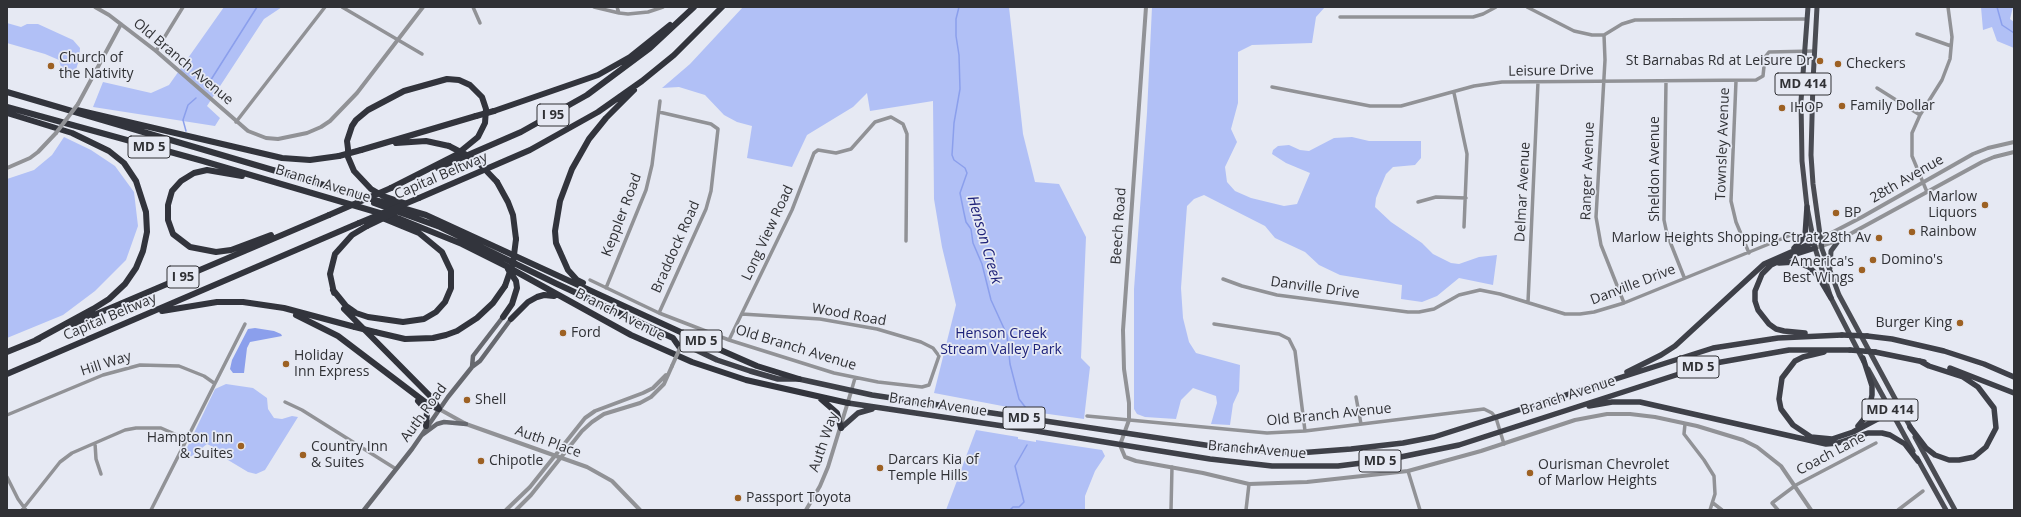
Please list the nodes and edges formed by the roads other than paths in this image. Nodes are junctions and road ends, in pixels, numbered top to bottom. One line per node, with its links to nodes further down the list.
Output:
1 (95, 7): 23 (street, Old Branch Avenue)
2 (183, 7): 28 (street)
3 (325, 7): 47 (street)
4 (342, 7): 26 (street)
5 (423, 7): 26 (street, Old Branch Avenue)
6 (473, 7): 22 (street)
7 (594, 7): 19 (street)
8 (617, 7): 19 (street)
9 (663, 7): 19 (street)
10 (691, 7): 49 (highway, bridge)
11 (694, 7): 55 (highway, Capital Beltway / I 95)
12 (722, 7): 32 (highway, Capital Beltway / I 95)
13 (1146, 7): 126 (street, Beech Road)
14 (1496, 7): 20 (street)
15 (1527, 7): 25 (street)
16 (1808, 7): 21 (main road, MD 414)
17 (1817, 7): 30 (main road, MD 414)
18 (1948, 7): 27 (street)
19 (619, 13)
20 (1340, 17)
21 (1807, 19): 25 (street); 29 (main road, MD 414)
22 (480, 22)
23 (121, 24): 28 (street, Old Branch Avenue); 51 (street, bridge)
24 (1916, 34): 27 (street)
25 (1604, 35): 33 (street, Ranger Avenue)
26 (397, 39): 31 (street); 47 (street, Old Branch Avenue)
27 (1952, 46): 46 (street)
28 (156, 51): 47 (street, Old Branch Avenue)
29 (1805, 51): 30 (street, Leisure Drive); 35 (street, Leisure Drive); 61 (main road, MD 414)
30 (1814, 51): 66 (main road, MD 414)
31 (422, 54)
32 (674, 55): 58 (highway, Capital Beltway / I 95); 81 (highway)
33 (1603, 81): 34 (street, Leisure Drive); 36 (street, Leisure Drive); 85 (street, Ranger Avenue)
34 (1666, 81): 35 (street, Leisure Drive); 76 (street, Sheldon Avenue)
35 (1736, 81): 72 (street, Townsley Avenue)
36 (1538, 82): 40 (street, Leisure Drive); 84 (street, Delmar Avenue)
37 (1272, 87): 40 (street, Leisure Drive)
38 (1877, 88): 46 (street)
39 (7, 92): 41 (highway, Branch Avenue / MD 5)
40 (1454, 93): 57 (street)
41 (26, 98): 49 (highway, bridge); 52 (highway, Branch Avenue / MD 5)
42 (660, 101): 44 (street, Keppler Road)
43 (7, 107): 54 (highway, Branch Avenue / MD 5)
44 (659, 112): 79 (street, Keppler Road); 88 (street, Braddock Road)
45 (7, 113): 95 (highway)
46 (1920, 115): 53 (street)
47 (236, 122)
48 (2014, 142): 53 (street, 28th Avenue)
49 (361, 150): 86 (highway, bridge)
50 (2014, 152): 56 (street, 28th Avenue)
51 (7, 168)
52 (308, 181): 64 (highway, Branch Avenue / MD 5); 97 (highway)
53 (1922, 182): 56 (street); 66 (street, 28th Avenue)
54 (292, 187): 59 (highway, Branch Avenue / MD 5); 62 (highway)
55 (391, 188): 62 (highway, Capital Beltway / I 95, bridge); 64 (highway)
56 (1927, 192): 67 (street, 28th Avenue)
57 (1466, 198): 60 (street); 63 (street)
58 (421, 199): 80 (highway, bridge); 87 (highway, Capital Beltway / I 95, bridge)
59 (336, 200): 74 (highway, Branch Avenue / MD 5); 80 (highway)
60 (1418, 202)
61 (1807, 207): 69 (main road, MD 414); 71 (highway)
62 (330, 215): 95 (highway, Capital Beltway / I 95)
63 (1464, 227)
64 (467, 233): 81 (highway, Branch Avenue / MD 5)
65 (1791, 235): 72 (street, Danville Drive)
66 (1821, 239): 69 (street, 28th Avenue); 70 (main road, MD 414)
67 (1839, 240): 70 (street, 28th Avenue); 75 (main road)
68 (906, 241): 89 (street, Long View Road)
69 (1814, 245): 70 (street, 28th Avenue); 71 (highway); 73 (highway); 83 (main road, MD 414)
70 (1822, 246): 75 (main road, MD 414)
71 (1790, 251): 111 (highway)
72 (1749, 253): 76 (street, Danville Drive)
73 (1771, 265): 83 (highway); 94 (highway)
74 (506, 266): 82 (highway, Branch Avenue / MD 5); 90 (highway)
75 (1831, 275): 123 (main road, MD 414)
76 (1684, 277): 85 (street, Danville Drive)
77 (1223, 279): 84 (street, Danville Drive)
78 (590, 280): 79 (street, Old Branch Avenue)
79 (606, 288): 88 (street, Old Branch Avenue)
80 (333, 290): 119 (highway)
81 (606, 297): 108 (highway, Branch Avenue / MD 5)
82 (560, 298): 91 (highway); 114 (highway, Branch Avenue / MD 5)
83 (1831, 298): 100 (main road, MD 414)
84 (1528, 302): 85 (street, Danville Drive)
85 (1624, 303)
86 (284, 308): 87 (highway); 105 (highway)
87 (154, 312): 104 (highway, Capital Beltway / I 95)
88 (659, 313): 96 (street, Old Branch Avenue)
89 (742, 314): 96 (street, Long View Road); 109 (street, Wood Road)
90 (503, 317): 102 (main road, Auth Road)
91 (511, 319): 102 (main road, Auth Road)
92 (245, 324): 110 (street)
93 (1214, 324): 133 (street)
94 (1829, 335): 106 (highway, Branch Avenue / MD 5, bridge); 111 (highway, Branch Avenue / MD 5)
95 (36, 340): 99 (highway, Capital Beltway / I 95)
96 (729, 340): 107 (street, Old Branch Avenue)
97 (682, 347): 103 (street, bridge); 108 (highway)
98 (1838, 350): 101 (highway, Branch Avenue / MD 5, bridge); 120 (highway, Branch Avenue / MD 5); 136 (highway)
99 (7, 352)
100 (1863, 358): 121 (main road, MD 414); 136 (highway)
101 (1920, 361): 113 (highway, Branch Avenue / MD 5); 131 (highway)
102 (472, 366): 119 (main road, Auth Road)
103 (668, 373): 143 (street); 144 (street)
104 (7, 374)
105 (393, 377): 119 (highway); 130 (highway)
106 (2014, 377)
107 (855, 378): 109 (street, Old Branch Avenue); 112 (street, Auth Way)
108 (799, 379): 112 (highway, Branch Avenue / MD 5)
109 (932, 379)
110 (214, 383): 122 (street, Hill Way); 138 (street)
111 (1586, 388): 125 (highway, Branch Avenue / MD 5)
112 (851, 392): 117 (street, Auth Way); 135 (highway, Branch Avenue / MD 5)
113 (2014, 393)
114 (818, 397): 117 (highway, Branch Avenue / MD 5); 132 (highway)
115 (1356, 397): 128 (street)
116 (285, 402): 147 (street)
117 (848, 404): 118 (highway, Branch Avenue / MD 5); 132 (street, Auth Way)
118 (880, 408): 132 (highway); 142 (highway, Branch Avenue / MD 5)
119 (439, 409): 127 (street, Auth Place); 130 (main road, Auth Road)
120 (1563, 412): 134 (highway, Branch Avenue / MD 5); 145 (highway)
121 (1892, 414): 123 (highway); 136 (highway); 145 (main road, MD 414)
122 (7, 415)
123 (1904, 415): 131 (main road, MD 414)
124 (1087, 416): 126 (street, Old Branch Avenue)
125 (1496, 418): 128 (street, Old Branch Avenue); 134 (street); 135 (highway, Branch Avenue / MD 5)
126 (1129, 420): 133 (street, Old Branch Avenue); 135 (street, Beech Road)
127 (466, 424): 137 (main road); 143 (street, Auth Place)
128 (1361, 424): 133 (street, Old Branch Avenue)
129 (1685, 424): 141 (street); 152 (street); 154 (street)
130 (426, 426): 137 (main road, Auth Road)
131 (1910, 427): 171 (main road, MD 414)
132 (841, 428): 161 (street, Auth Way)
133 (1305, 431)
134 (1500, 431): 141 (street); 142 (highway, Branch Avenue / MD 5)
135 (1126, 432): 142 (street, Beech Road)
136 (1848, 434)
137 (419, 438): 147 (main road, Auth Road)
138 (186, 439): 139 (street); 157 (street)
139 (95, 443): 149 (street); 155 (street)
140 (1876, 443): 152 (street, Coach Lane)
141 (1504, 444): 148 (street)
142 (1120, 445): 146 (street)
143 (554, 456): 144 (street, Auth Place); 159 (street)
144 (560, 458): 156 (street, Auth Place); 160 (street)
145 (1918, 461): 170 (main road, MD 414)
146 (1172, 467): 151 (street); 162 (street)
147 (396, 469): 158 (main road, Auth Road)
148 (1408, 471): 151 (street); 164 (street)
149 (102, 474)
150 (7, 477): 155 (street)
151 (1249, 484): 163 (street)
152 (1796, 485): 167 (street, Coach Lane); 168 (street)
153 (1922, 491): 169 (street)
154 (1713, 503): 165 (street); 166 (street)
155 (24, 509)
156 (638, 509)
157 (151, 510)
158 (364, 510)
159 (506, 510)
160 (516, 510)
161 (806, 510)
162 (1171, 510)
163 (1246, 510)
164 (1420, 510)
165 (1710, 510)
166 (1722, 510)
167 (1778, 510)
168 (1812, 510)
169 (1898, 510)
170 (1946, 510)
171 (1955, 510)

